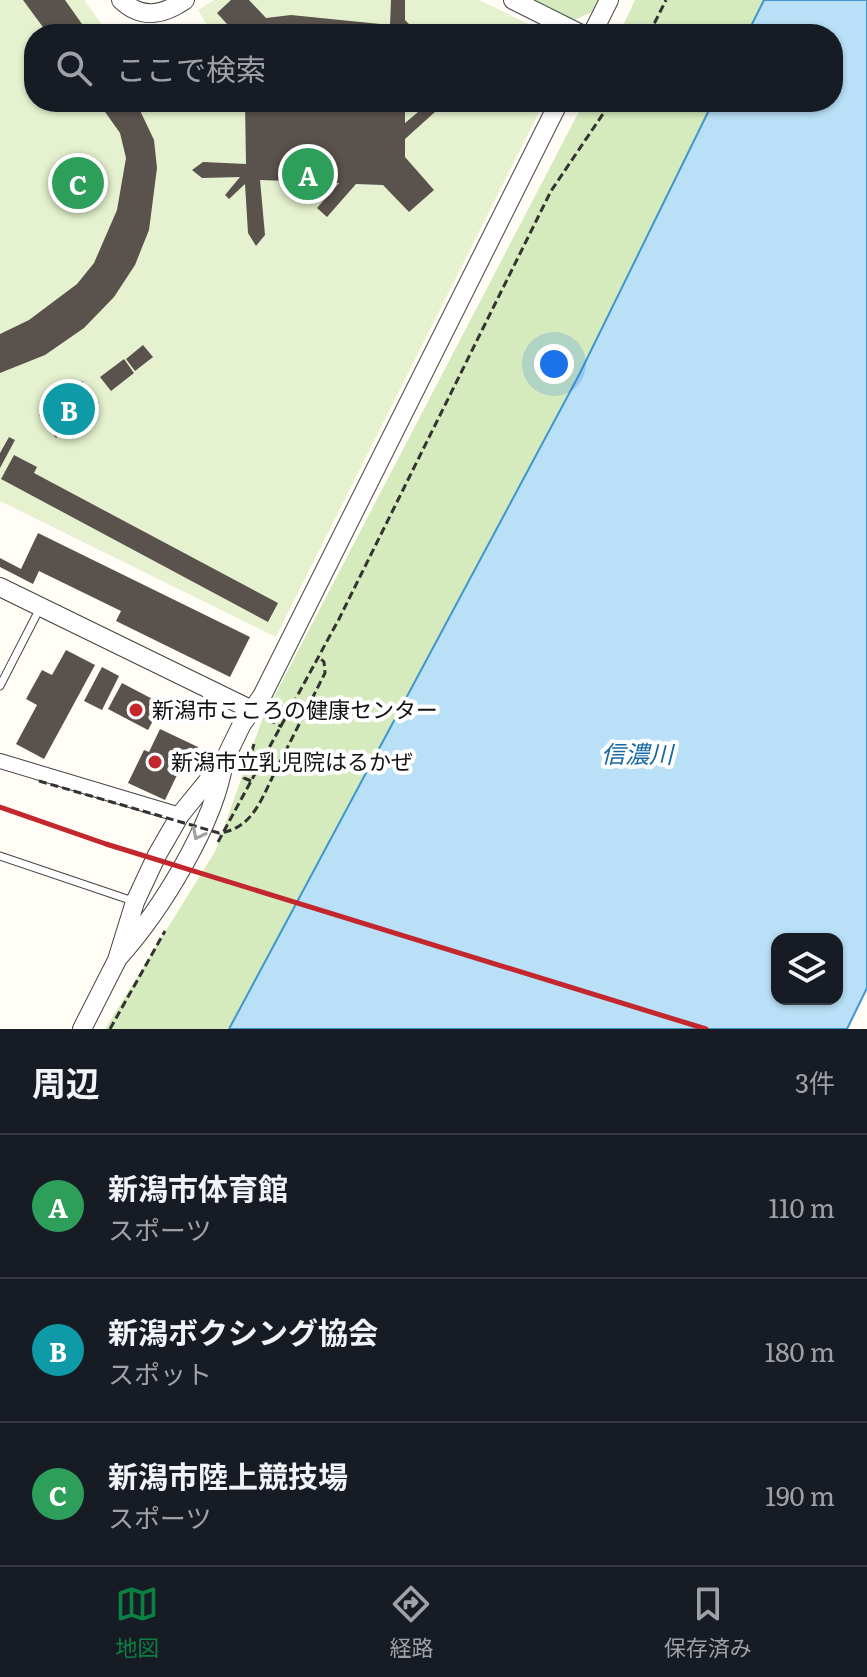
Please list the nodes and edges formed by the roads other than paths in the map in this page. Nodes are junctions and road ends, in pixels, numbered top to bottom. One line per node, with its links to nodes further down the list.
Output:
1 (121, 0): 2 (street)
2 (185, 0)
3 (513, 0): 5 (street)
4 (609, 0): 6 (street)
5 (561, 24)
6 (597, 24)
7 (554, 112): 11 (street)
8 (0, 587): 9 (street)
9 (41, 606): 10 (lane); 11 (street)
10 (0, 686)
11 (257, 718): 13 (street)
12 (0, 761): 14 (street)
13 (224, 761): 14 (street); 17 (street, one-way to 17)
14 (180, 815): 16 (street)
15 (0, 856): 16 (lane)
16 (135, 902): 17 (street)
17 (117, 960): 18 (street)
18 (82, 1029)

